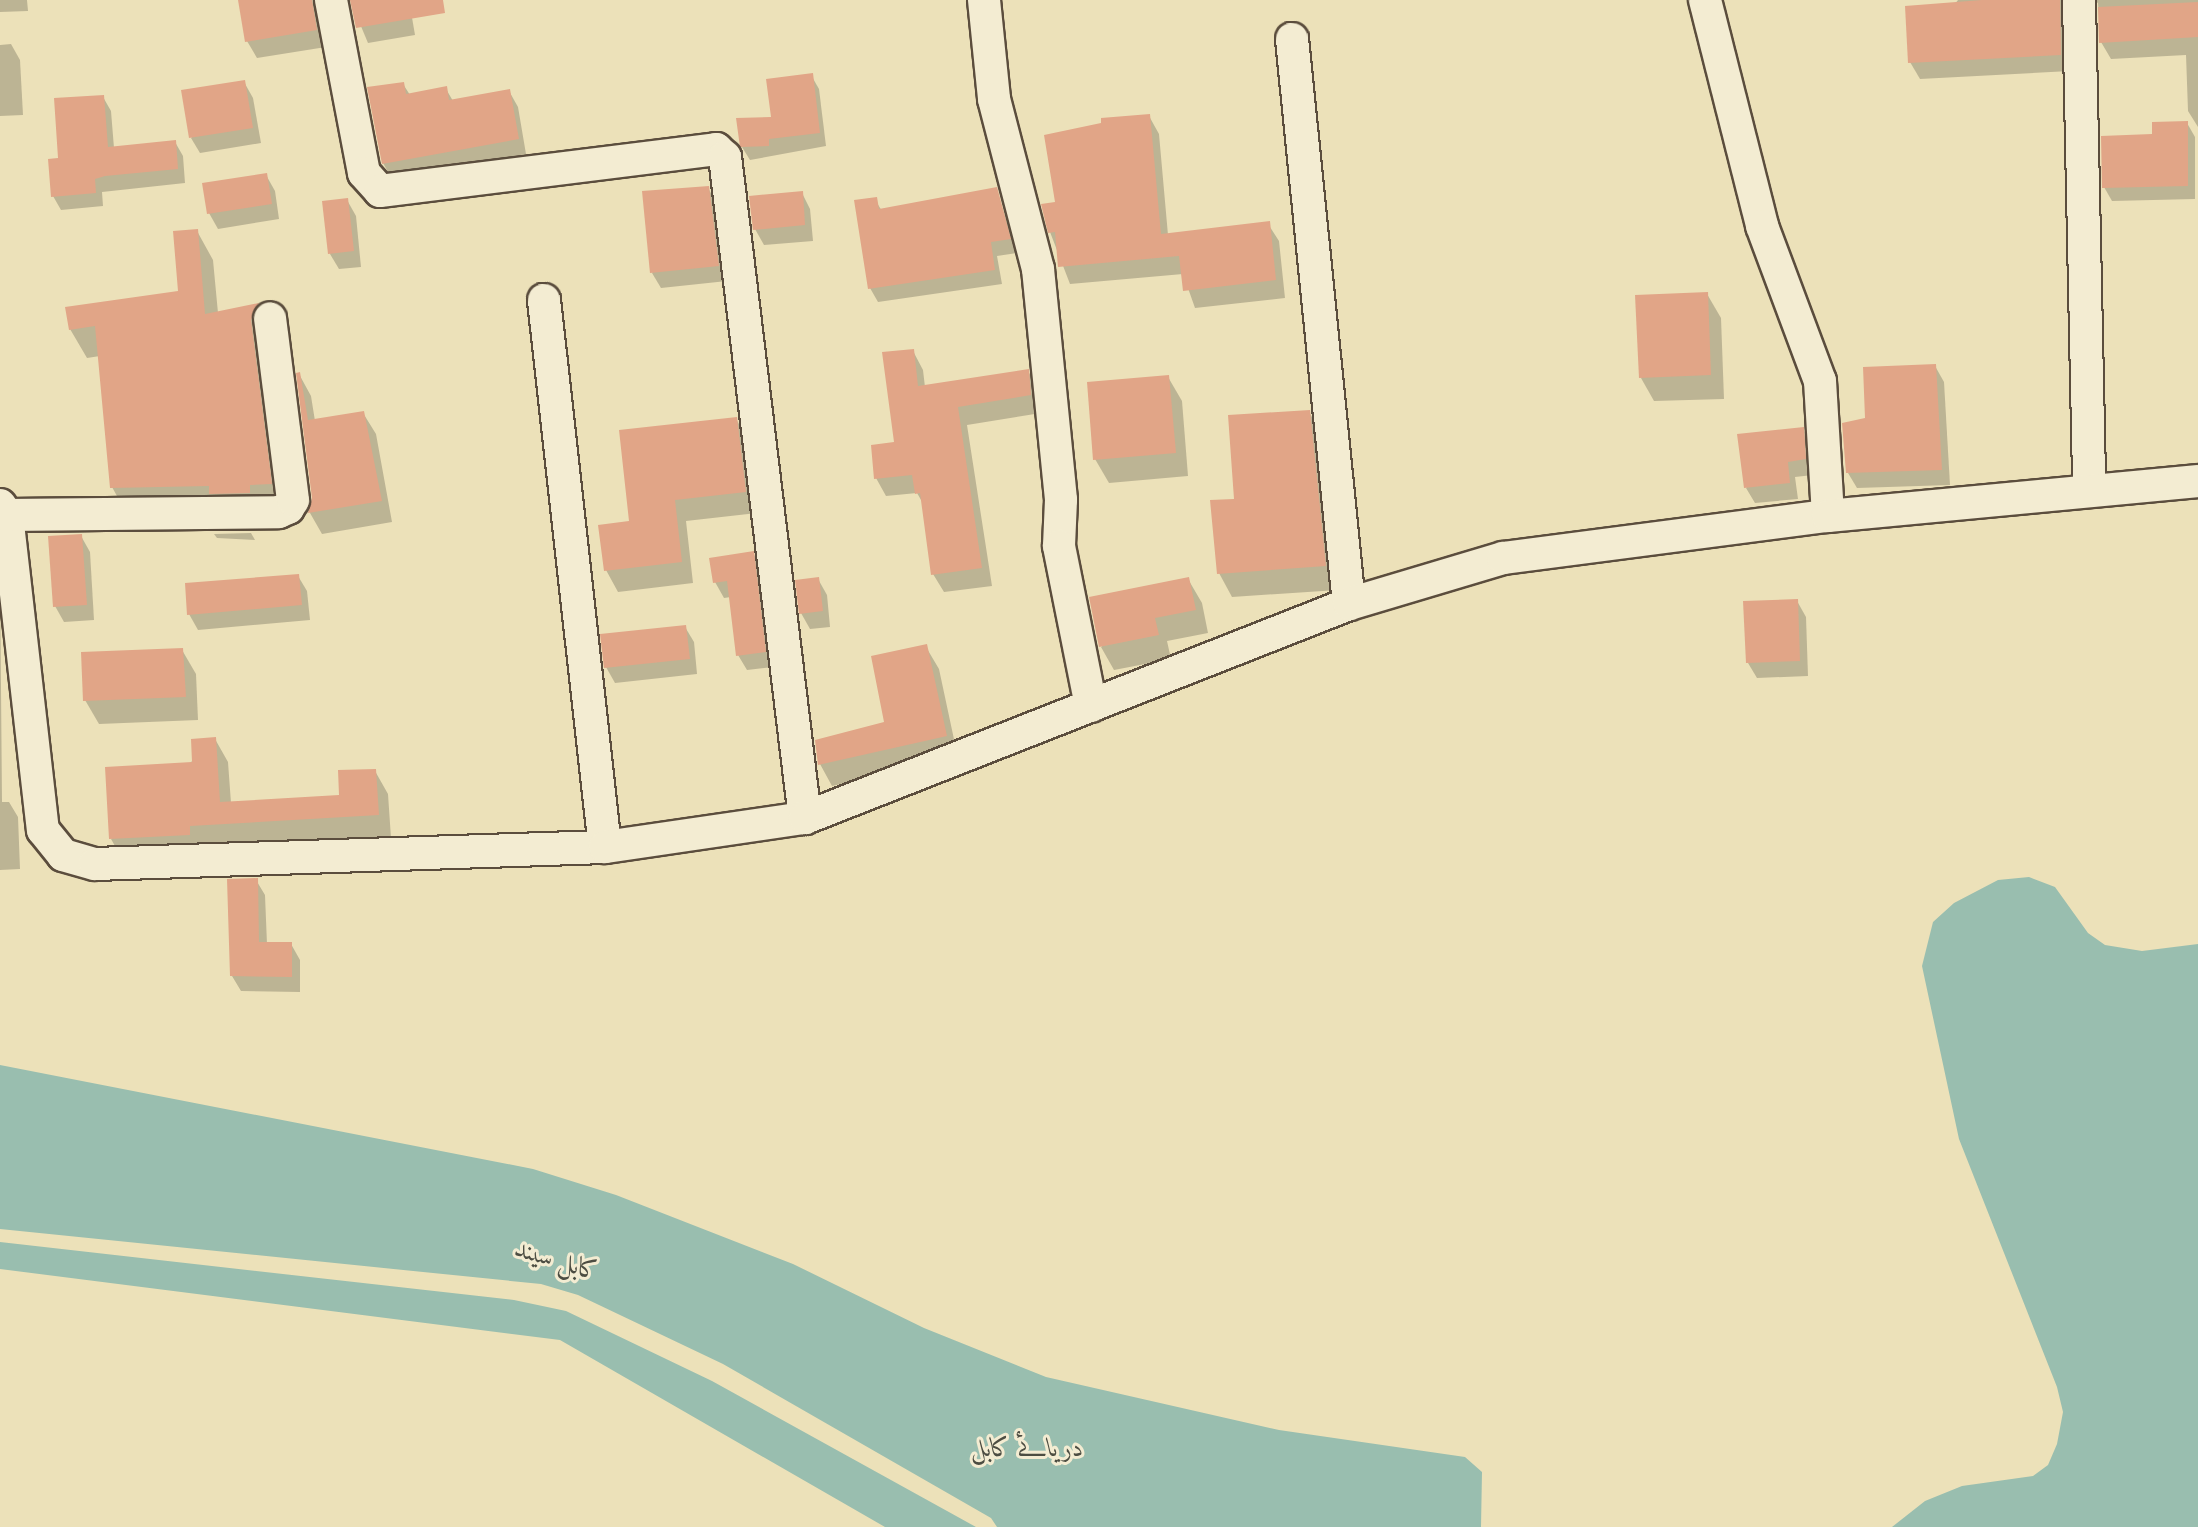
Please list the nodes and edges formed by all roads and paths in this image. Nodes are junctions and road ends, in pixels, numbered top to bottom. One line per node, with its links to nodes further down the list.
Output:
1 (331, 0): 14 (street)
2 (984, 0): 13 (street)
3 (1705, 0): 11 (street)
4 (2079, 0): 9 (street)
5 (1292, 39): 12 (street)
6 (544, 300): 15 (street)
7 (270, 318): 10 (street)
8 (2198, 481): 9 (street)
9 (2089, 488): 11 (street)
10 (3, 510): 15 (street)
11 (1828, 516): 12 (street)
12 (1349, 604): 13 (street)
13 (1091, 706): 14 (street)
14 (805, 818): 15 (street)
15 (605, 847)

